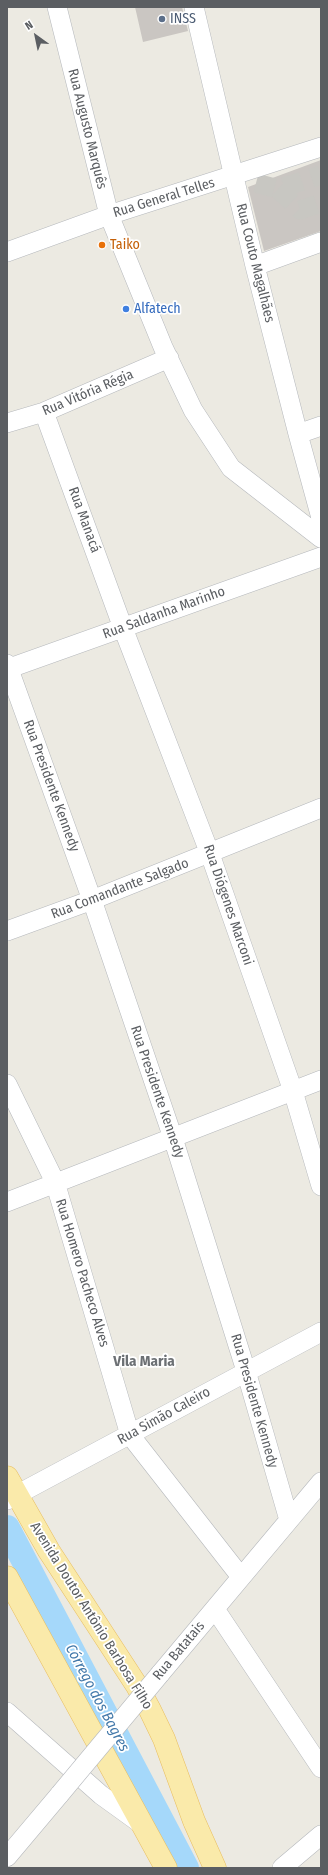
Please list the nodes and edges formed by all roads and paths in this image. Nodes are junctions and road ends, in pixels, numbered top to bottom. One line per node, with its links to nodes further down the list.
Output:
1 (57, 7): 6 (street, Rua Augusto Marquês)
2 (194, 7): 4 (street, Rua Couto Magalhães)
3 (321, 147): 4 (street, Rua General Telles)
4 (234, 176): 5 (street); 6 (street, Rua General Telles); 9 (street, Rua Couto Magalhães)
5 (256, 183)
6 (109, 215): 8 (street, Rua General Telles); 10 (street, Rua Augusto Marquês)
7 (321, 242): 9 (street)
8 (7, 252)
9 (255, 266): 14 (street, Rua Couto Magalhães)
10 (169, 358): 11 (street, Rua Vitória Régia); 16 (street, Rua Augusto Marquês)
11 (44, 412): 12 (street, Rua Vitória Régia); 18 (street, Rua Manacá)
12 (7, 424)
13 (321, 426): 14 (street)
14 (298, 434): 15 (street, Rua Couto Magalhães)
15 (321, 518)
16 (321, 538)
17 (321, 557): 18 (street, Rua Saldanha Marinho)
18 (123, 628): 19 (street, Rua Saldanha Marinho); 21 (street, Rua Diógenes Marconi)
19 (8, 667): 22 (street, Rua Presidente Kennedy)
20 (321, 808): 21 (street, Rua Comandante Salgado)
21 (210, 854): 22 (street, Rua Comandante Salgado); 26 (street, Rua Diógenes Marconi)
22 (92, 900): 23 (street, Rua Comandante Salgado); 27 (street, Rua Presidente Kennedy)
23 (7, 932)
24 (321, 1080): 26 (street)
25 (7, 1084): 28 (street, Rua Homero Pacheco Alves)
26 (293, 1091): 27 (street); 29 (street, Rua Diógenes Marconi)
27 (173, 1138): 28 (street); 32 (street, Rua Presidente Kennedy)
28 (55, 1182): 30 (street); 33 (street, Rua Homero Pacheco Alves)
29 (321, 1186)
30 (7, 1202)
31 (321, 1332): 32 (street, Rua Simão Caleiro)
32 (246, 1371): 33 (street, Rua Simão Caleiro); 36 (street, Rua Presidente Kennedy)
33 (130, 1435): 35 (street, Rua Simão Caleiro); 38 (street, Rua Homero Pacheco Alves)
34 (321, 1482): 36 (street, Rua Batatais)
35 (10, 1492): 48 (main road, Avenida Doutor Antônio Barbosa Filho)
36 (289, 1520): 38 (street, Rua Batatais)
37 (7, 1577): 42 (main road)
38 (241, 1577): 39 (street, Rua Batatais)
39 (215, 1609): 41 (street); 46 (street, Rua Batatais, bridge)
40 (7, 1712): 43 (street)
41 (321, 1768)
42 (121, 1785): 43 (street); 44 (main road)
43 (101, 1795): 44 (street)
44 (144, 1826): 47 (main road)
45 (321, 1835): 49 (street)
46 (7, 1857)
47 (166, 1868)
48 (215, 1868)
49 (282, 1868)

